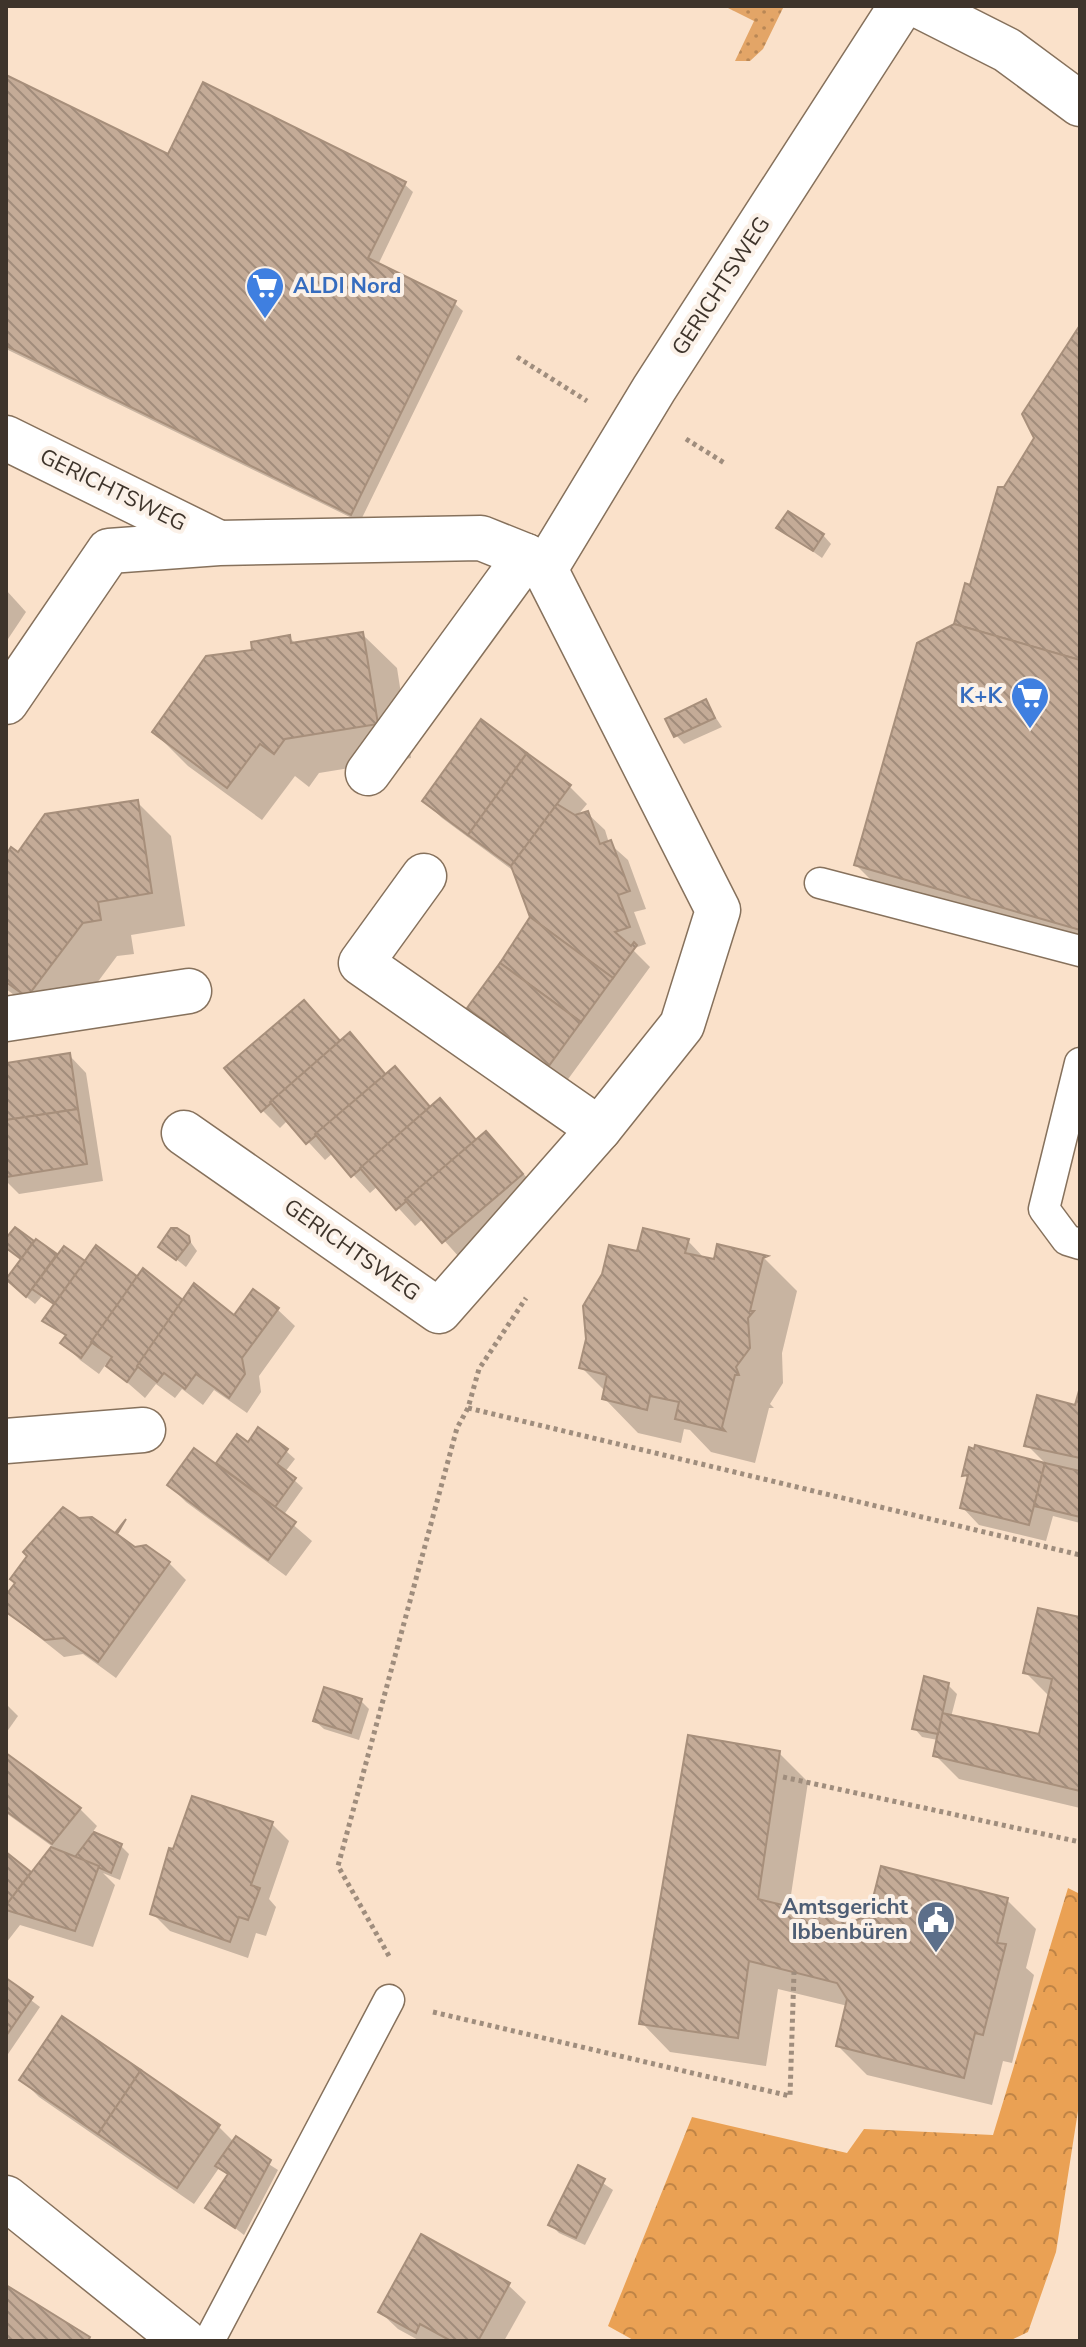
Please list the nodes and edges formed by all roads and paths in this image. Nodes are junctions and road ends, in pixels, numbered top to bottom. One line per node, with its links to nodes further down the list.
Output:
1 (901, 6): 5 (street, GERICHTSWEG)
2 (920, 6): 3 (street)
3 (1080, 104)
4 (517, 357): 5 (path)
5 (632, 428): 8 (street, GERICHTSWEG)
6 (6, 438): 7 (street, GERICHTSWEG)
7 (219, 543): 8 (street, GERICHTSWEG); 9 (street, GERICHTSWEG)
8 (535, 562): 10 (street, GERICHTSWEG); 17 (street, GERICHTSWEG)
9 (6, 702)
10 (368, 773)
11 (424, 876): 17 (street)
12 (820, 883): 13 (lane)
13 (1080, 951)
14 (189, 991): 15 (street)
15 (6, 1019)
16 (1080, 1063): 19 (lane)
17 (599, 1129): 18 (street, GERICHTSWEG)
18 (184, 1133)
19 (1080, 1244)
20 (534, 1286): 21 (path)
21 (468, 1408): 24 (path); 28 (path)
22 (143, 1430): 23 (street)
23 (6, 1441)
24 (1080, 1555)
25 (783, 1777): 26 (path)
26 (1080, 1842)
27 (794, 1972): 28 (path)
28 (389, 2000): 31 (lane)
29 (6, 2198): 30 (street)
30 (166, 2335)
31 (209, 2341)

